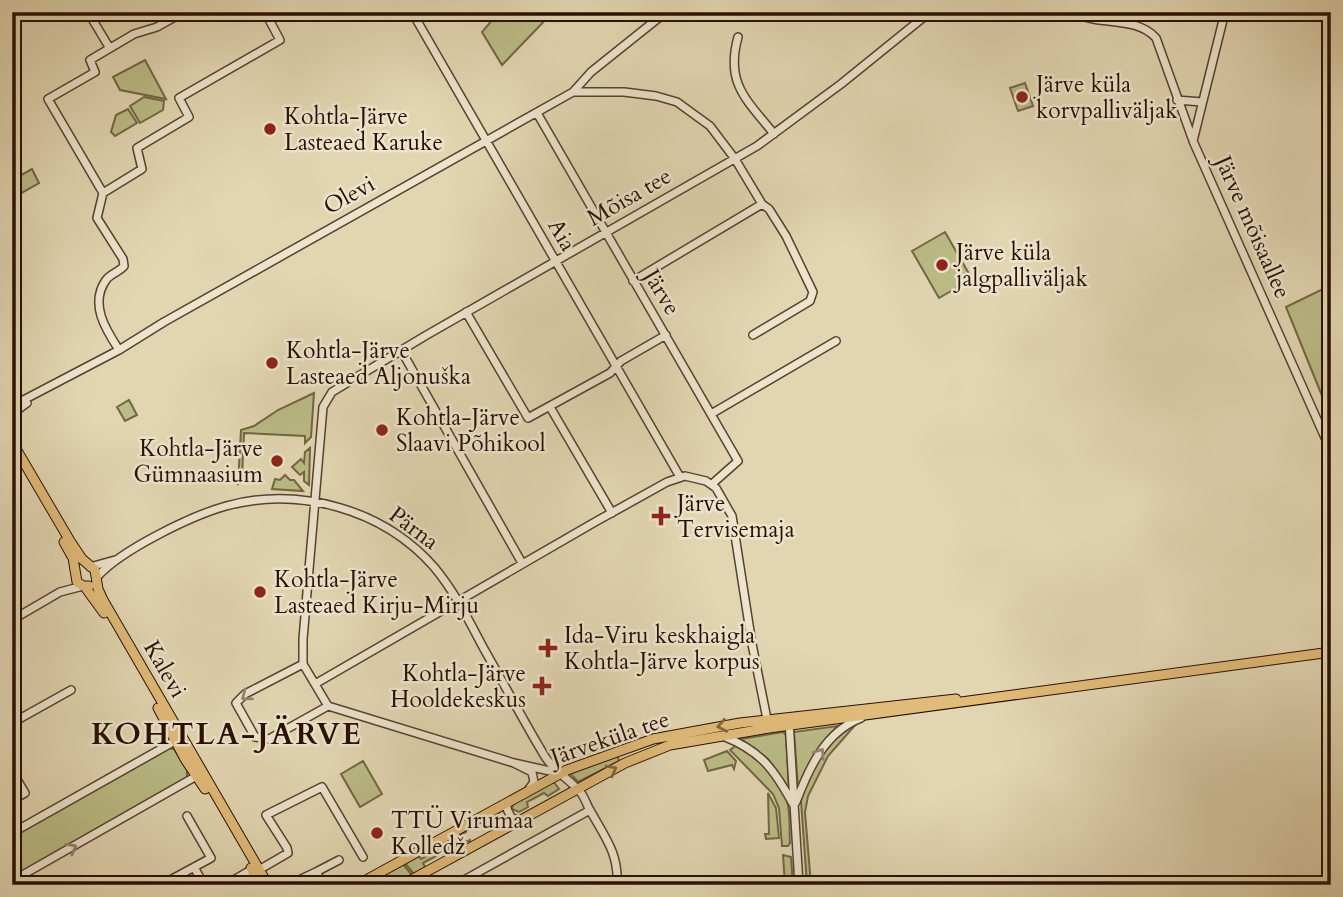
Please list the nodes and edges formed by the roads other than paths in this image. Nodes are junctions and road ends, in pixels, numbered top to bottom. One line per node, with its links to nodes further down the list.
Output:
1 (89, 12): 10 (street)
2 (184, 12): 10 (street)
3 (265, 12): 19 (street)
4 (412, 12): 16 (street, Aia)
5 (666, 12): 11 (street, Olevi)
6 (930, 12): 15 (street, Mõisa tee)
7 (1073, 12): 12 (street)
8 (1226, 12): 13 (street, Järve mõisaallee)
9 (738, 37): 15 (street)
10 (109, 47): 19 (street)
11 (573, 92): 14 (street, Olevi); 18 (street)
12 (1177, 100): 13 (street); 17 (street)
13 (1202, 102): 17 (street, Järve mõisaallee)
14 (537, 113): 16 (street, Olevi); 21 (street, Järve)
15 (774, 134): 18 (street, Mõisa tee)
16 (485, 140): 22 (street, Aia); 28 (street, Olevi)
17 (1193, 141): 37 (street, Järve mõisaallee)
18 (735, 159): 20 (street); 21 (street, Mõisa tee)
19 (103, 193): 28 (street)
20 (762, 204): 23 (street); 26 (street)
21 (605, 233): 22 (street, Mõisa tee); 23 (street, Järve)
22 (555, 262): 24 (street, Mõisa tee); 30 (street, Aia)
23 (633, 281): 25 (street, Järve)
24 (466, 312): 29 (street, Mõisa tee); 33 (street)
25 (666, 335): 30 (street); 35 (street, Järve)
26 (753, 335)
27 (836, 341): 35 (street)
28 (119, 350): 31 (street, Olevi)
29 (401, 350): 41 (street, Mõisa tee); 44 (street)
30 (616, 366): 33 (street); 39 (street, Aia)
31 (38, 394): 32 (street, Olevi); 34 (street, Olevi)
32 (12, 406)
33 (550, 407): 42 (street)
34 (12, 414)
35 (711, 414): 40 (street, Järve)
36 (12, 442): 45 (main road, Kalevi)
37 (1331, 451)
38 (12, 453): 46 (main road, Kalevi)
39 (682, 477): 40 (street); 42 (street)
40 (712, 484): 61 (street)
41 (314, 501): 43 (street, Pärna); 50 (street, Pärna); 53 (street)
42 (612, 513): 44 (street)
43 (116, 560): 45 (street, Pärna); 47 (street, Pärna)
44 (522, 563): 50 (street)
45 (90, 566): 46 (main road); 47 (main road, Kalevi)
46 (76, 573): 48 (main road, Kalevi); 49 (street)
47 (96, 579): 48 (main road); 64 (main road, Kalevi)
48 (84, 586): 49 (street); 63 (main road, Kalevi)
49 (60, 592): 51 (street)
50 (458, 600): 54 (street); 68 (street, Pärna)
51 (12, 620)
52 (1331, 652): 56 (main road)
53 (303, 664): 54 (street); 57 (street, one-way to 57)
54 (314, 684): 57 (street)
55 (71, 690): 60 (street)
56 (1020, 694): 58 (main road, Järveküla tee); 59 (main road, Järveküla tee)
57 (328, 706): 65 (street)
58 (864, 717): 59 (main road, Järveküla tee); 73 (street, one-way to 58)
59 (789, 721): 61 (main road, Järveküla tee); 73 (street)
60 (12, 723)
61 (768, 724): 62 (main road, Järveküla tee); 68 (main road, Järveküla tee, one-way to 68)
62 (722, 736): 69 (main road, Järveküla tee, one-way to 62); 73 (street)
63 (175, 741): 64 (street); 67 (main road, Kalevi); 77 (street)
64 (189, 750): 67 (main road, Kalevi)
65 (514, 763): 68 (street); 70 (street)
66 (12, 771): 71 (street)
67 (199, 774): 81 (main road, Kalevi); 83 (street, one-way to 67)
68 (560, 774): 69 (street, Pärna); 70 (main road, Järveküla tee)
69 (579, 791): 74 (street); 76 (main road, Järveküla tee)
70 (522, 795): 72 (main road, Järveküla tee)
71 (12, 800)
72 (507, 803): 76 (street); 91 (main road, Järveküla tee)
73 (794, 806): 95 (street)
74 (590, 810): 93 (street); 94 (street)
75 (187, 816): 80 (street)
76 (519, 821): 92 (main road, Järveküla tee)
77 (12, 833)
78 (363, 857): 81 (street)
79 (339, 860): 82 (street)
80 (194, 867): 85 (street); 86 (street)
81 (255, 870): 87 (street); 88 (main road, Kalevi); 89 (main road, Kalevi)
82 (316, 872): 84 (street); 90 (street)
83 (12, 881)
84 (295, 882)
85 (161, 885)
86 (204, 885)
87 (225, 885)
88 (260, 885)
89 (268, 885)
90 (324, 885)
91 (357, 885)
92 (402, 885)
93 (455, 885)
94 (617, 885)
95 (799, 885)

